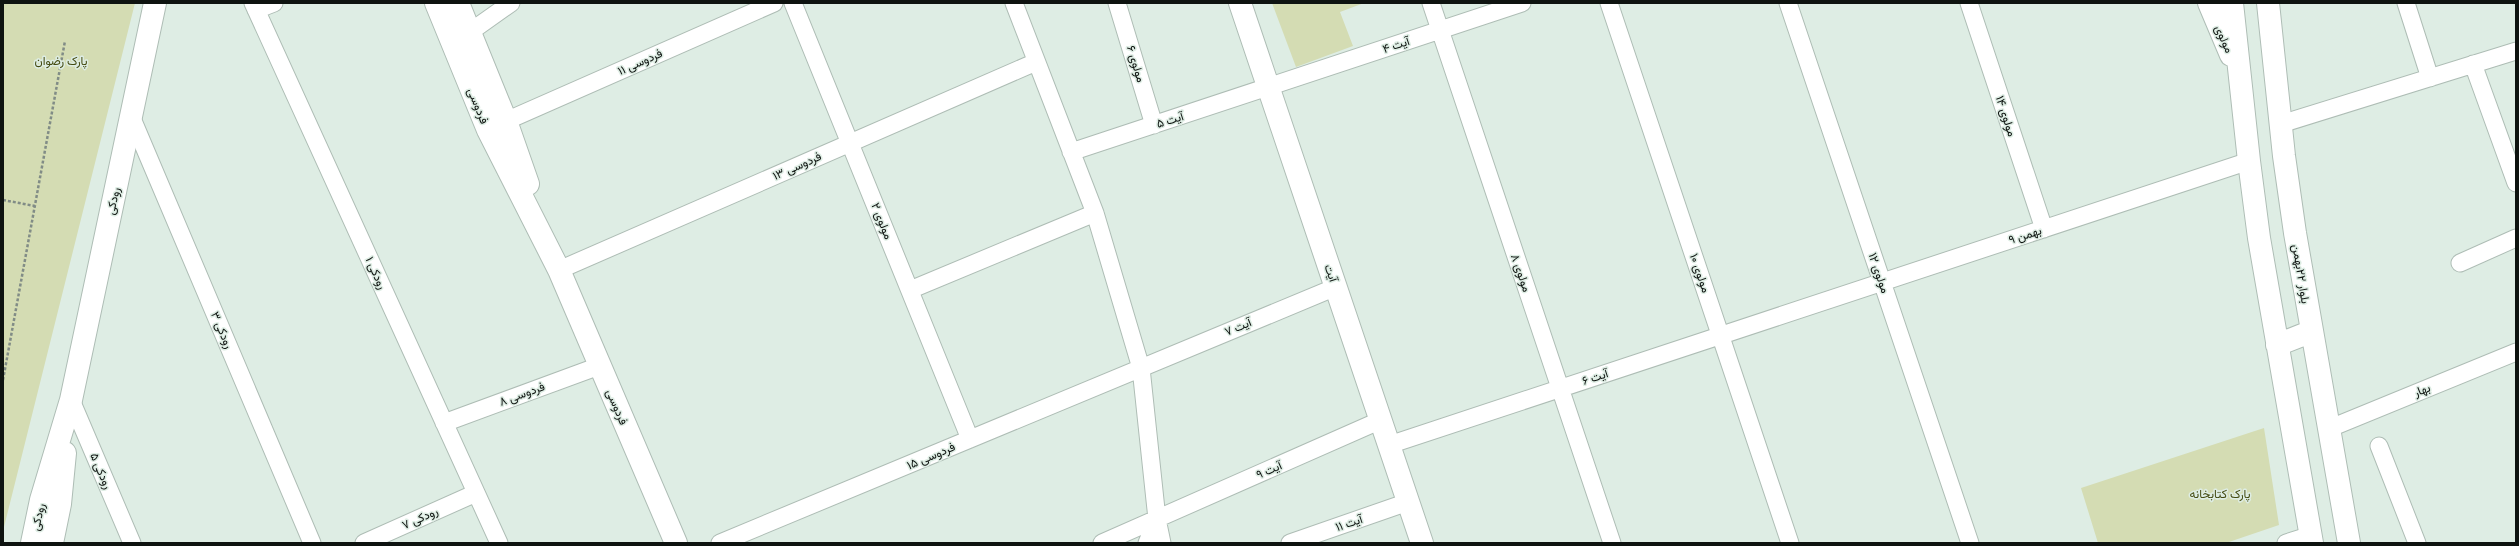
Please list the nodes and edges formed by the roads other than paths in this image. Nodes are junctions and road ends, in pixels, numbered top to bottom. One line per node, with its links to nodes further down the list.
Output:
1 (155, 3): 29 (main road, رودکی)
2 (274, 3): 20 (street)
3 (436, 3): 41 (main road, فردوسی)
4 (458, 3): 22 (main road, فردوسی)
5 (511, 3): 22 (street)
6 (774, 3): 30 (street, فردوسی ۱۱)
7 (794, 3): 33 (street, مولوی ۲)
8 (1014, 3): 24 (street)
9 (1117, 3): 32 (street, مولوی ۶)
10 (1240, 3): 28 (main road, آیت)
11 (1431, 3): 21 (street, مولوی ۸)
12 (1522, 3): 21 (street, آیت ۴)
13 (1609, 3): 47 (street, مولوی ۱۰)
14 (1788, 3): 42 (street, مولوی ۱۲)
15 (1969, 3): 38 (street, مولوی ۱۴)
16 (2209, 3): 26 (main road, مولوی)
17 (2232, 3): 26 (main road)
18 (2268, 3): 31 (main road, بلوار ۲۲بهمن)
19 (2406, 3): 27 (street)
20 (255, 7): 55 (street, رودکی ۱)
21 (1440, 31): 28 (street, آیت ۴); 52 (street, مولوی ۸)
22 (470, 32): 30 (main road, فردوسی)
23 (2516, 51): 25 (street)
24 (1036, 62): 33 (street, فردوسی ۱۳); 34 (street)
25 (2473, 64): 27 (street); 36 (street)
26 (2240, 74): 35 (main road)
27 (2430, 78): 31 (street)
28 (1269, 88): 32 (street, آیت ۵); 43 (main road, آیت)
29 (131, 116): 53 (main road, رودکی); 67 (street, رودکی ۳)
30 (506, 121): 41 (main road, فردوسی)
31 (2281, 124): 46 (main road, بلوار ۲۲بهمن)
32 (1154, 125): 34 (street, آیت ۵)
33 (850, 143): 41 (street, فردوسی ۱۳); 44 (street, مولوی ۲)
34 (1071, 152): 37 (street)
35 (2249, 161): 38 (street, بهمن ۹); 48 (main road)
36 (2516, 183)
37 (1095, 213): 44 (street); 51 (street)
38 (2044, 229): 42 (street, بهمن ۹)
39 (2516, 238): 40 (street)
40 (2460, 263)
41 (559, 270): 50 (main road, فردوسی)
42 (1882, 282): 45 (street, بهمن ۹); 79 (street, مولوی ۱۲)
43 (1336, 287): 51 (street, آیت ۷); 54 (main road, آیت)
44 (910, 290): 57 (street, مولوی ۲)
45 (1801, 309): 47 (street, آیت ۶)
46 (2310, 332): 48 (main road); 56 (main road, بلوار ۲۲بهمن)
47 (1721, 336): 52 (street, آیت ۶); 78 (street, مولوی ۱۰)
48 (2277, 345): 63 (main road)
49 (2516, 352): 56 (street, بهار)
50 (599, 366): 55 (street, فردوسی ۸); 70 (main road, فردوسی)
51 (1141, 368): 57 (street, فردوسی ۱۵); 62 (street)
52 (1560, 389): 58 (street, آیت ۶); 77 (street, مولوی ۸)
53 (71, 400): 64 (main road, رودکی); 65 (main road, رودکی); 66 (street, رودکی ۵)
54 (1381, 420): 58 (main road, آیت); 62 (street, آیت ۹)
55 (444, 423): 60 (street, رودکی ۱)
56 (2328, 428): 81 (main road, بلوار ۲۲بهمن)
57 (970, 439): 71 (street, فردوسی ۱۵)
58 (1389, 445): 61 (main road, آیت)
59 (2378, 446): 82 (street)
60 (476, 493): 68 (street, رودکی ۷); 69 (street, رودکی ۱)
61 (1408, 502): 75 (street, آیت ۱۱); 76 (main road, آیت)
62 (1157, 519): 72 (street, آیت ۹); 73 (street); 74 (street)
63 (2311, 539): 80 (street)
64 (32, 543)
65 (52, 543)
66 (132, 543)
67 (312, 543)
68 (364, 543)
69 (499, 543)
70 (676, 543)
71 (720, 543)
72 (1102, 543)
73 (1147, 543)
74 (1162, 543)
75 (1290, 543)
76 (1422, 543)
77 (1612, 543)
78 (1790, 543)
79 (1970, 543)
80 (2286, 543)
81 (2348, 543)
82 (2417, 543)

